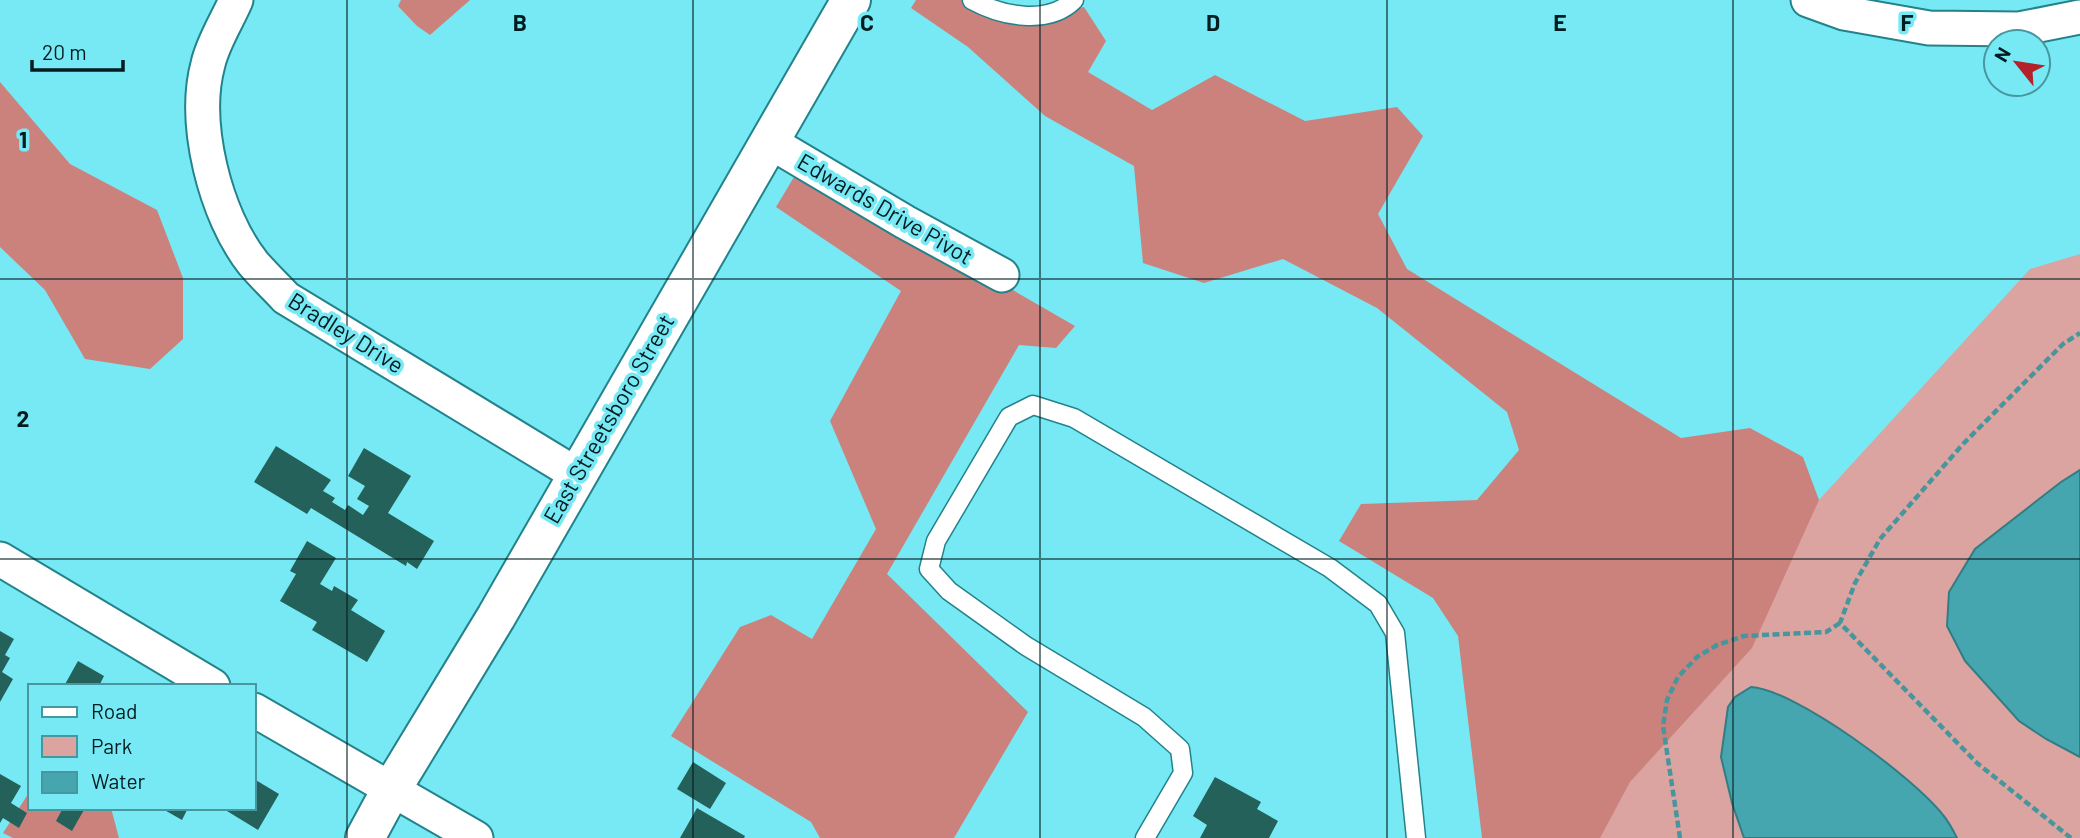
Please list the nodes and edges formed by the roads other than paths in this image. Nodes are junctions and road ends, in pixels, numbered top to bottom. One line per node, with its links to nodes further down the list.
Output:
1 (236, 0): 9 (street, Bradley Drive)
2 (851, 0): 7 (main road, East Streetsboro Street)
3 (972, 0): 4 (lane)
4 (1074, 0)
5 (1808, 0): 6 (street)
6 (2080, 17)
7 (770, 142): 8 (street, Edwards Drive Pivot); 9 (main road, East Streetsboro Street)
8 (1002, 275)
9 (576, 474): 13 (main road, East Streetsboro Street)
10 (0, 559): 11 (street)
11 (210, 684)
12 (256, 710): 13 (street)
13 (391, 790): 14 (main road, East Streetsboro Street); 15 (street)
14 (365, 838)
15 (476, 838)
16 (1144, 838): 17 (lane)
17 (1416, 838)

